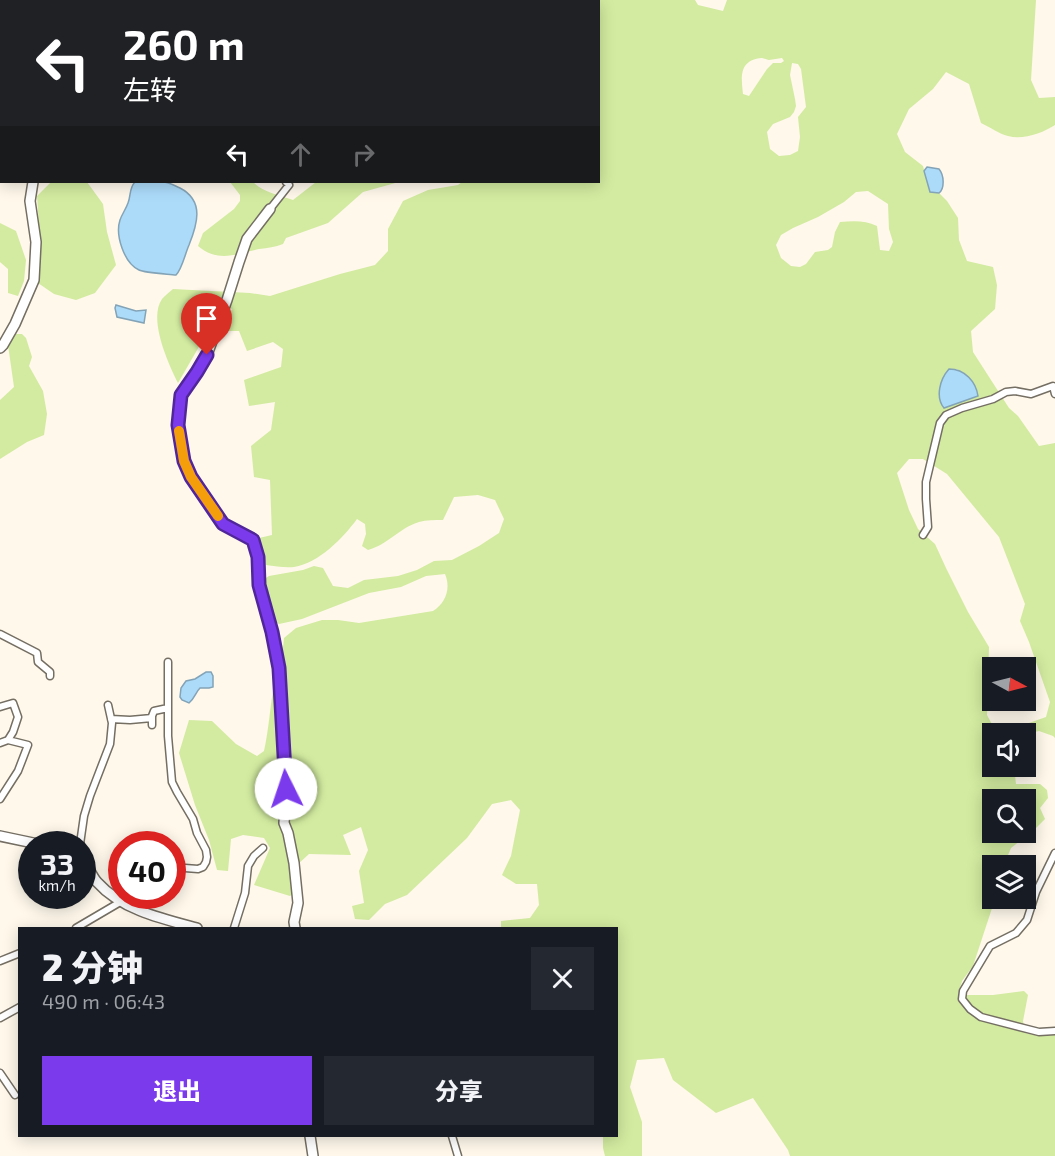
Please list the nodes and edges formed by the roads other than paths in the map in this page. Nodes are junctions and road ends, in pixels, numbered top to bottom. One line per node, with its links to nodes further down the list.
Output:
1 (33, 183): 4 (street)
2 (287, 183): 3 (street)
3 (270, 209): 30 (street)
4 (0, 348)
5 (1055, 394): 6 (street)
6 (923, 535)
7 (0, 634): 9 (street)
8 (168, 662): 12 (street)
9 (50, 676)
10 (108, 705): 13 (street)
11 (0, 707): 14 (street)
12 (168, 708): 13 (street); 22 (street)
13 (111, 719): 17 (street)
14 (8, 740): 15 (street); 16 (street)
15 (0, 743)
16 (0, 799)
17 (82, 831)
18 (0, 836): 19 (street)
19 (18, 840)
20 (263, 848): 29 (street)
21 (1055, 853): 35 (street)
22 (186, 868)
23 (96, 881): 24 (street)
24 (108, 892)
25 (108, 908): 27 (street)
26 (137, 909): 28 (street)
27 (78, 927)
28 (194, 927)
29 (234, 927)
30 (294, 927)
31 (18, 954): 32 (street)
32 (0, 961)
33 (18, 1008): 34 (street)
34 (0, 1018)
35 (1055, 1031)
36 (0, 1073): 37 (street)
37 (15, 1095)
38 (310, 1137): 40 (street)
39 (452, 1137): 41 (street)
40 (313, 1156)
41 (458, 1156)

